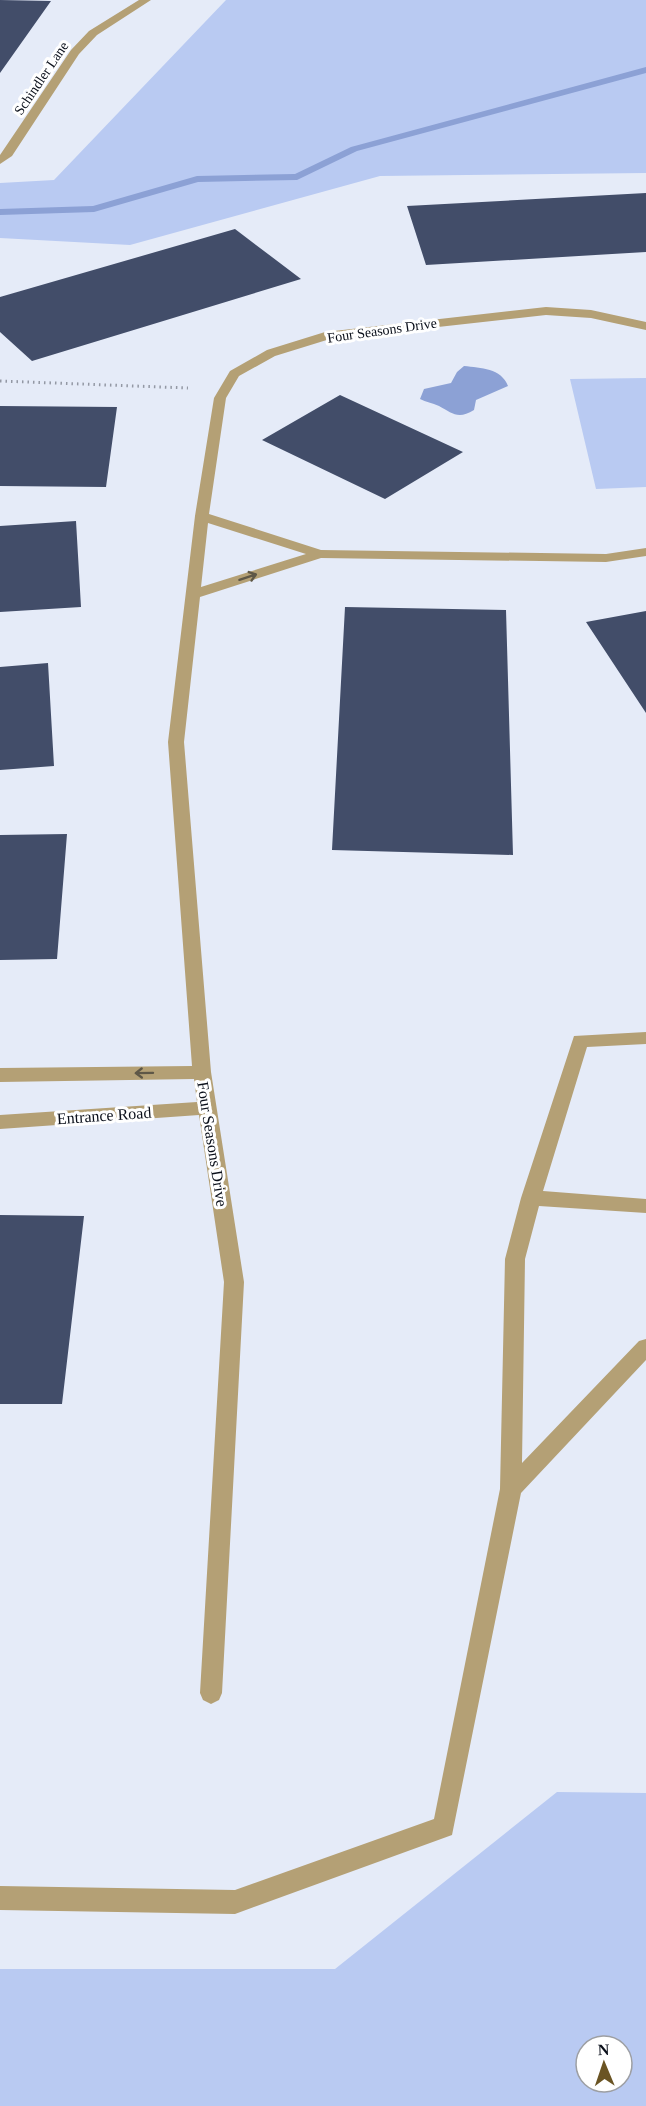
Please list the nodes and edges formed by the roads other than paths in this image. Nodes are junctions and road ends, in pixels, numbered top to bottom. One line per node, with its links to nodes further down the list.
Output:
1 (146, 0): 2 (street, Schindler Lane)
2 (0, 161)
3 (646, 326): 4 (street, Four Seasons Drive)
4 (202, 516): 6 (street); 7 (street, Four Seasons Drive)
5 (646, 552): 6 (street)
6 (320, 554): 7 (street, one-way to 6)
7 (192, 595): 9 (street, Four Seasons Drive)
8 (646, 1038): 13 (street)
9 (202, 1072): 10 (street, one-way to 10); 11 (street, Four Seasons Drive)
10 (0, 1075)
11 (207, 1108): 12 (street, Entrance Road); 17 (street, Four Seasons Drive)
12 (0, 1122)
13 (531, 1198): 14 (street); 16 (street)
14 (646, 1206)
15 (646, 1347): 16 (street)
16 (511, 1489): 18 (street)
17 (211, 1693)
18 (0, 1898)

